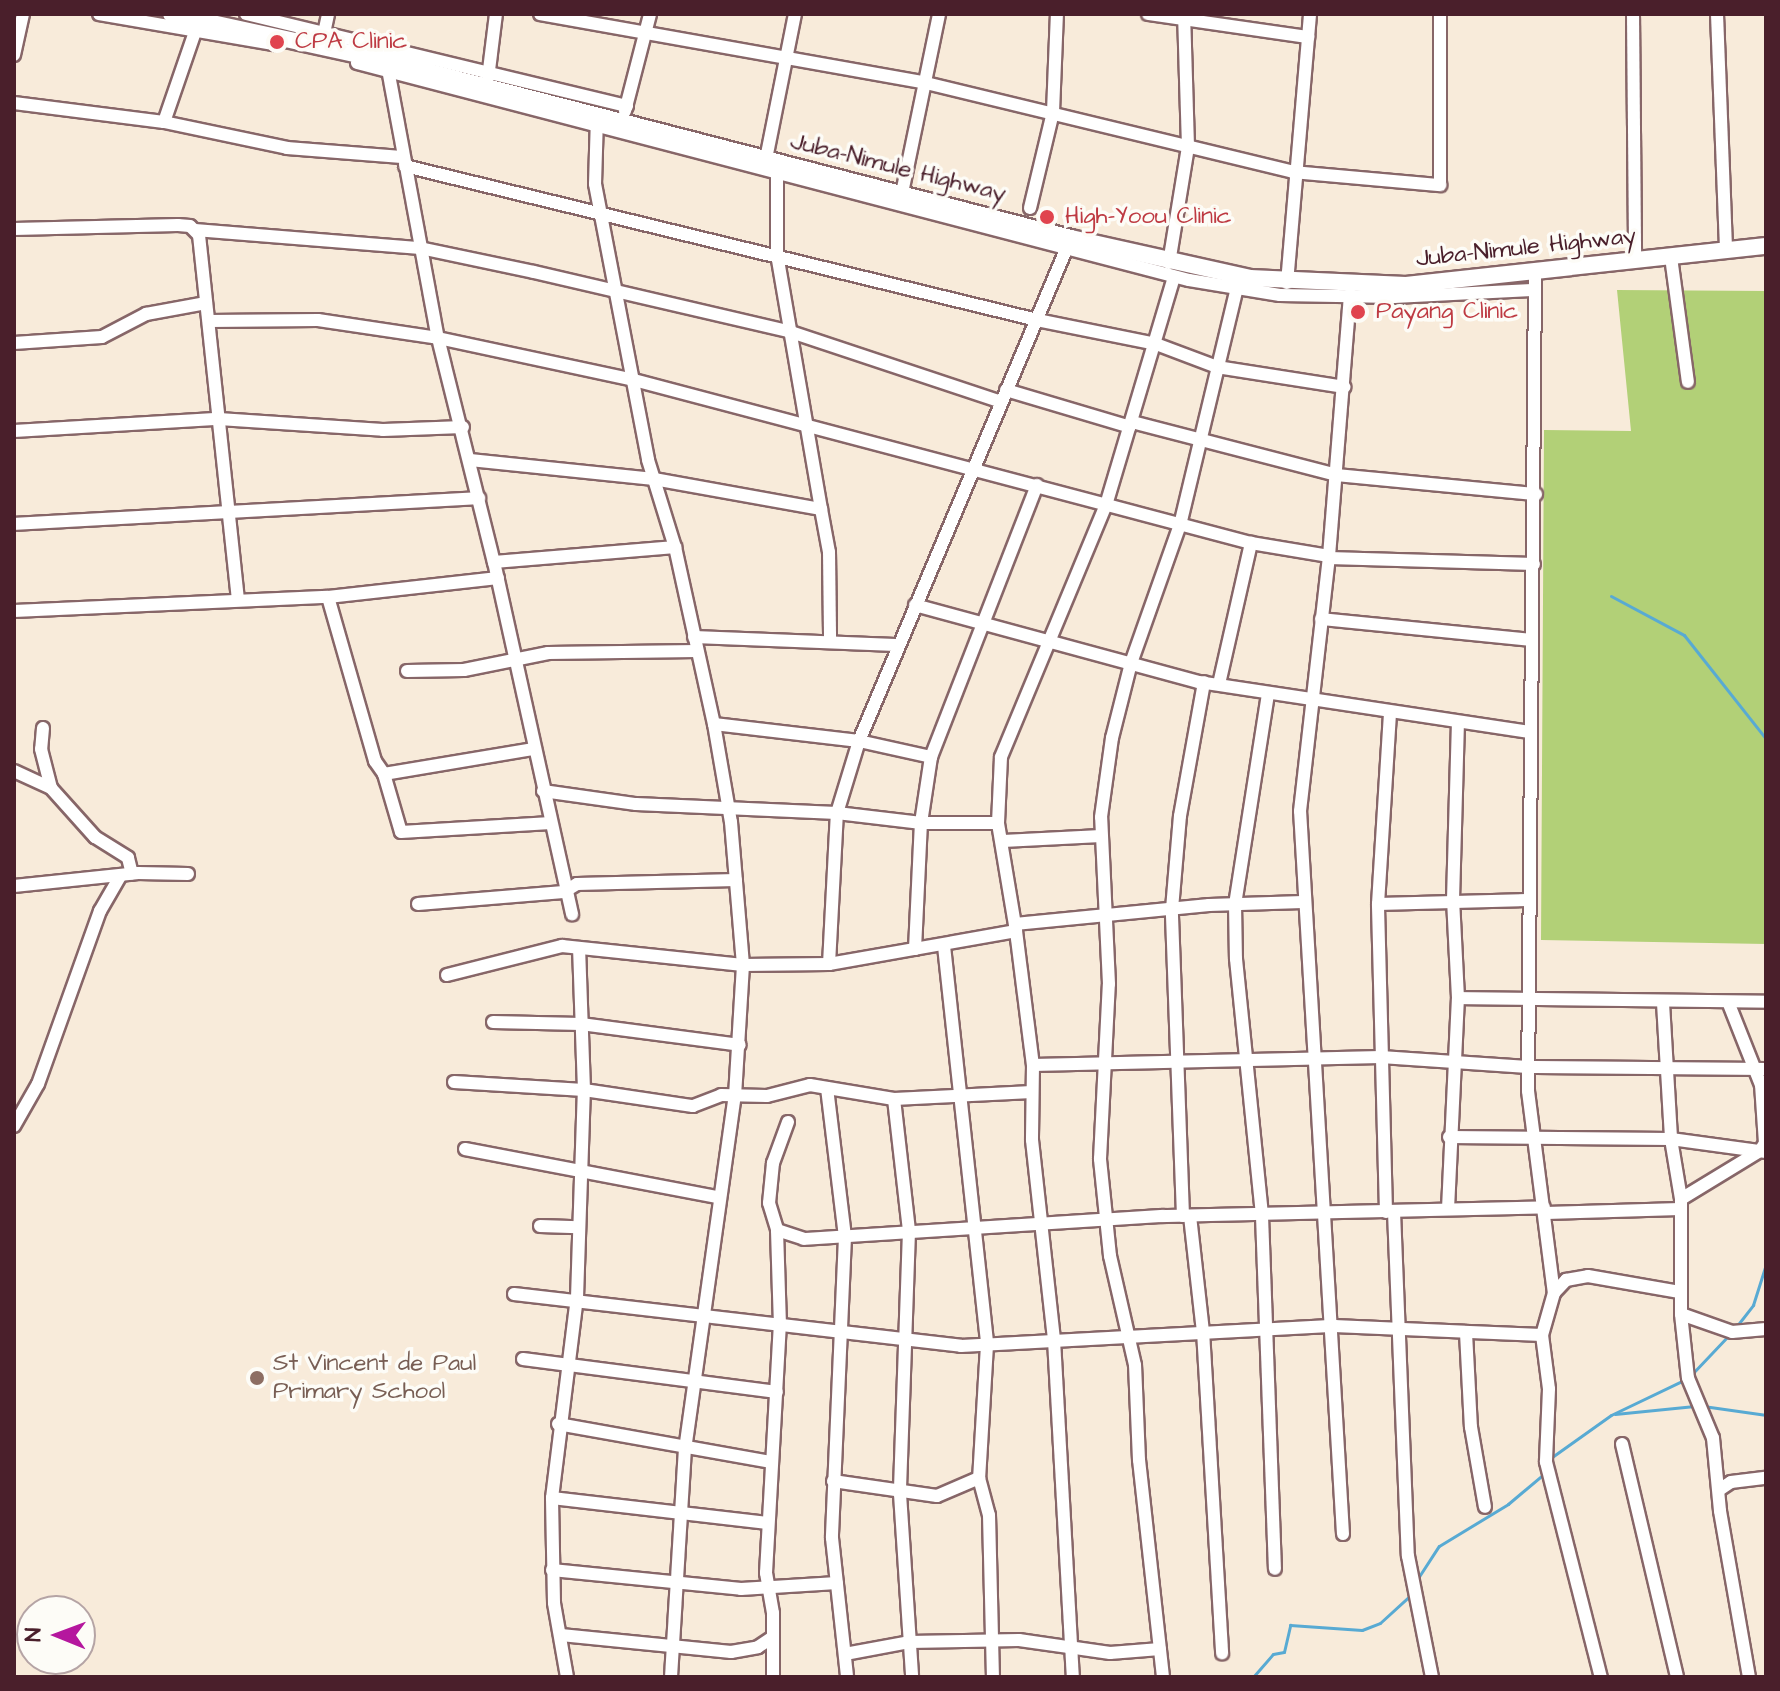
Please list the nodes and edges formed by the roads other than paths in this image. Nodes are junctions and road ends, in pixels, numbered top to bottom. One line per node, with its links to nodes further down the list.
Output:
1 (23, 14): 22 (street)
2 (99, 14): 18 (street)
3 (171, 14): 18 (main road, Juba–Nimule Highway)
4 (246, 14): 21 (street)
5 (328, 14): 21 (street)
6 (496, 14): 25 (street)
7 (540, 14): 19 (street)
8 (650, 14): 19 (street)
9 (795, 14): 23 (street)
10 (939, 14): 26 (street)
11 (1057, 14): 28 (street)
12 (1148, 14): 17 (street)
13 (1310, 14): 20 (street)
14 (1440, 14): 35 (street)
15 (1633, 14): 48 (street)
16 (1717, 14): 45 (street)
17 (1184, 15): 20 (street); 32 (street)
18 (197, 25): 21 (main road, Juba–Nimule Highway); 24 (street); 30 (street)
19 (648, 32): 23 (street); 29 (street)
20 (1308, 37): 35 (street)
21 (323, 39): 24 (main road, Juba–Nimule Highway); 25 (street)
22 (14, 55)
23 (788, 59): 26 (street); 33 (street)
24 (387, 65): 25 (main road, Juba–Nimule Highway); 31 (street); 34 (street)
25 (488, 80): 29 (street); 31 (main road, Juba–Nimule Highway)
26 (926, 83): 28 (street); 37 (street)
27 (14, 103): 30 (street)
28 (1053, 112): 32 (street); 38 (street)
29 (624, 115): 31 (main road, Juba–Nimule Highway); 33 (main road, Juba–Nimule Highway)
30 (164, 122): 34 (street)
31 (596, 123): 36 (street); 39 (street)
32 (1188, 147): 35 (street); 49 (street)
33 (766, 159): 37 (main road, Juba–Nimule Highway)
34 (404, 161): 39 (street); 44 (street)
35 (1293, 172): 51 (street)
36 (777, 174): 42 (street); 46 (street)
37 (902, 193): 42 (main road, Juba–Nimule Highway)
38 (1030, 208)
39 (601, 211): 46 (street); 53 (street)
40 (14, 229): 41 (street)
41 (195, 230): 44 (street); 55 (street)
42 (1068, 245): 49 (main road, Juba–Nimule Highway); 56 (street)
43 (1766, 246): 45 (main road, Juba–Nimule Highway)
44 (420, 248): 53 (street); 59 (street)
45 (1726, 250): 47 (main road, Juba–Nimule Highway)
46 (777, 253): 56 (street); 58 (street)
47 (1671, 257): 48 (main road, Juba–Nimule Highway); 64 (street)
48 (1635, 261): 50 (main road, Juba–Nimule Highway)
49 (1171, 270): 51 (main road, Juba–Nimule Highway); 52 (street); 61 (street)
50 (1534, 282): 51 (main road, Juba–Nimule Highway); 54 (street); 78 (street)
51 (1287, 283)
52 (1237, 288): 54 (street); 62 (street)
53 (614, 290): 58 (street); 63 (street)
54 (1350, 294): 65 (street)
55 (206, 303): 57 (street); 60 (street)
56 (1037, 320): 61 (street); 66 (street)
57 (209, 321): 59 (street); 67 (street)
58 (788, 331): 66 (street); 70 (street)
59 (438, 338): 63 (street); 69 (street)
60 (14, 343)
61 (1156, 344): 62 (street); 68 (street)
62 (1217, 367): 65 (street); 72 (street)
63 (634, 380): 70 (street); 76 (street)
64 (1688, 382)
65 (1344, 387): 75 (street)
66 (1004, 396): 68 (street); 74 (street)
67 (219, 419): 69 (street); 71 (street); 81 (street)
68 (1131, 425): 72 (street); 80 (street)
69 (463, 427): 73 (street)
70 (804, 427): 74 (street); 82 (street)
71 (14, 431)
72 (1202, 439): 75 (street); 84 (street)
73 (470, 460): 76 (street); 79 (street)
74 (973, 472): 77 (street); 93 (street)
75 (1337, 475): 78 (street); 87 (street)
76 (654, 479): 82 (street); 86 (street)
77 (1037, 485): 80 (street); 96 (street)
78 (1536, 494): 89 (street)
79 (479, 498): 81 (street); 88 (street)
80 (1106, 505): 84 (street); 100 (street)
81 (227, 509): 83 (street); 92 (street)
82 (821, 509): 98 (street)
83 (14, 524)
84 (1180, 525): 85 (street); 104 (street)
85 (1251, 543): 87 (street); 107 (street)
86 (675, 547): 88 (street); 97 (street)
87 (1329, 557): 89 (street); 95 (street)
88 (494, 562): 90 (street)
89 (1534, 564): 99 (street)
90 (498, 578): 91 (street); 103 (street)
91 (328, 597): 92 (street); 119 (street)
92 (238, 600): 94 (street)
93 (915, 605): 96 (street); 101 (street)
94 (14, 611)
95 (1321, 619): 99 (street); 109 (street)
96 (980, 623): 100 (street); 117 (street)
97 (694, 637): 98 (street); 102 (street)
98 (830, 639): 101 (street)
99 (1531, 640): 114 (street)
100 (1047, 643): 104 (street); 126 (street)
101 (896, 645): 115 (street)
102 (697, 651): 103 (street); 112 (street)
103 (515, 657): 105 (street); 116 (street)
104 (1131, 663): 106 (street); 127 (street)
105 (407, 671)
106 (1204, 682): 107 (street); 140 (street)
107 (1219, 684): 108 (street)
108 (1268, 694): 109 (street); 138 (street)
109 (1312, 697): 110 (street); 136 (street)
110 (1390, 714): 111 (street); 139 (street)
111 (1458, 723): 114 (street); 134 (street)
112 (714, 724): 115 (street); 122 (street)
113 (43, 728): 120 (street)
114 (1530, 732): 135 (street)
115 (859, 741): 117 (street); 123 (street)
116 (534, 749): 119 (street); 121 (street)
117 (931, 757): 125 (street)
118 (14, 771): 120 (street)
119 (384, 774): 124 (street)
120 (51, 788): 130 (street)
121 (543, 791): 122 (street); 124 (street)
122 (728, 808): 123 (street); 131 (street)
123 (837, 813): 125 (street); 147 (street)
124 (551, 823): 133 (street)
125 (921, 823): 126 (street); 145 (street)
126 (998, 823): 128 (street)
127 (1101, 836): 128 (street); 142 (street)
128 (1003, 841): 143 (street)
129 (188, 874): 130 (street)
130 (126, 875): 132 (street); 176 (street)
131 (736, 880): 133 (street); 148 (street)
132 (14, 886)
133 (564, 892): 137 (street); 141 (street)
134 (1453, 900): 135 (street); 139 (street); 150 (street)
135 (1527, 900): 151 (street)
136 (1303, 902): 138 (street); 158 (street)
137 (418, 904)
138 (1235, 904): 140 (street); 160 (street)
139 (1378, 904): 159 (street)
140 (1172, 909): 142 (street); 162 (street)
141 (572, 914)
142 (1102, 916): 143 (street); 164 (street)
143 (1016, 927): 144 (street); 163 (street)
144 (944, 946): 145 (street); 173 (street)
145 (915, 949): 147 (street)
146 (579, 950): 148 (street); 149 (street); 156 (street)
147 (829, 964): 148 (street)
148 (743, 965): 157 (street)
149 (447, 975)
150 (1458, 998): 151 (street); 161 (street)
151 (1533, 1001): 153 (street); 165 (street)
152 (1766, 1002): 154 (street)
153 (1663, 1003): 154 (street); 166 (street)
154 (1729, 1004): 167 (street)
155 (493, 1022): 156 (street)
156 (581, 1024): 157 (street); 170 (street)
157 (740, 1045): 172 (street)
158 (1315, 1057): 159 (street); 160 (street); 188 (street)
159 (1381, 1057): 161 (street); 187 (street)
160 (1250, 1060): 162 (street); 190 (street)
161 (1453, 1061): 165 (street); 177 (street)
162 (1178, 1063): 164 (street); 189 (street)
163 (1033, 1065): 164 (street); 171 (street)
164 (1106, 1065): 191 (street)
165 (1528, 1067): 166 (street); 178 (street)
166 (1666, 1067): 167 (street); 179 (street)
167 (1761, 1069): 181 (street)
168 (454, 1082): 170 (street)
169 (827, 1088): 172 (street); 174 (street); 198 (street)
170 (584, 1090): 172 (street); 182 (street)
171 (1032, 1092): 173 (street); 195 (street)
172 (735, 1094): 183 (street)
173 (961, 1097): 174 (street); 193 (street)
174 (894, 1099): 197 (street)
175 (788, 1122): 196 (street)
176 (14, 1126)
177 (1449, 1137): 178 (street); 185 (street)
178 (1531, 1139): 179 (street); 186 (street)
179 (1671, 1139): 181 (street); 184 (street)
180 (465, 1149): 182 (street)
181 (1763, 1152): 184 (street)
182 (581, 1167): 183 (street); 194 (street)
183 (717, 1197): 204 (street)
184 (1680, 1204): 186 (street); 199 (street)
185 (1448, 1209): 186 (street); 187 (street)
186 (1545, 1210): 200 (street)
187 (1390, 1212): 188 (street); 207 (street)
188 (1325, 1213): 190 (street); 206 (street)
189 (1186, 1216): 190 (street); 191 (street); 209 (street)
190 (1262, 1216): 210 (street)
191 (1105, 1221): 195 (street); 213 (street)
192 (540, 1226): 194 (street)
193 (975, 1226): 195 (street); 197 (street); 217 (street)
194 (578, 1227): 202 (street)
195 (1041, 1227): 215 (street)
196 (777, 1230): 198 (street); 205 (street)
197 (909, 1231): 198 (street); 216 (street)
198 (845, 1237): 212 (street)
199 (1680, 1292): 200 (street); 203 (street)
200 (1554, 1293): 214 (street)
201 (514, 1294): 202 (street)
202 (577, 1298): 204 (street); 219 (street)
203 (1681, 1314): 208 (street); 229 (street)
204 (707, 1316): 205 (street); 220 (street)
205 (780, 1326): 212 (street); 221 (street)
206 (1334, 1326): 207 (street); 210 (street); 235 (street)
207 (1400, 1329): 211 (street); 258 (street)
208 (1766, 1329)
209 (1203, 1331): 210 (street); 213 (street); 248 (street)
210 (1269, 1331): 236 (street)
211 (1466, 1333): 214 (street); 232 (street)
212 (842, 1334): 216 (street); 228 (street)
213 (1127, 1335): 215 (street); 246 (street)
214 (1542, 1335): 259 (street)
215 (1054, 1340): 217 (street); 245 (street)
216 (908, 1341): 217 (street); 230 (street)
217 (987, 1345): 226 (street)
218 (523, 1359): 219 (street)
219 (568, 1363): 220 (street); 222 (street)
220 (696, 1384): 221 (street); 224 (street)
221 (777, 1392): 225 (street)
222 (558, 1424): 224 (street); 231 (street)
223 (1622, 1444): 260 (street)
224 (685, 1448): 225 (street); 233 (street)
225 (772, 1462): 234 (street)
226 (979, 1478): 230 (street); 243 (street)
227 (1766, 1478): 229 (street)
228 (833, 1481): 230 (street); 239 (street)
229 (1719, 1490): 261 (street)
230 (900, 1494): 244 (street)
231 (552, 1498): 233 (street); 237 (street)
232 (1485, 1507)
233 (680, 1516): 234 (street); 238 (street)
234 (768, 1523): 240 (street)
235 (1343, 1534)
236 (1275, 1569)
237 (552, 1570): 238 (street); 241 (street)
238 (678, 1580): 240 (street); 247 (street)
239 (837, 1583): 240 (street); 249 (street)
240 (771, 1588): 242 (street)
241 (561, 1635): 247 (street); 250 (street)
242 (773, 1637): 247 (street); 252 (street)
243 (994, 1641): 244 (street); 245 (street); 255 (street)
244 (909, 1642): 249 (street); 254 (street)
245 (1069, 1648): 246 (street); 256 (street)
246 (1160, 1649): 257 (street)
247 (668, 1650): 251 (street)
248 (1222, 1653)
249 (845, 1654): 253 (street)
250 (567, 1677)
251 (671, 1677)
252 (773, 1677)
253 (847, 1677)
254 (912, 1677)
255 (993, 1677)
256 (1073, 1677)
257 (1163, 1677)
258 (1432, 1677)
259 (1601, 1677)
260 (1677, 1677)
261 (1749, 1677)

